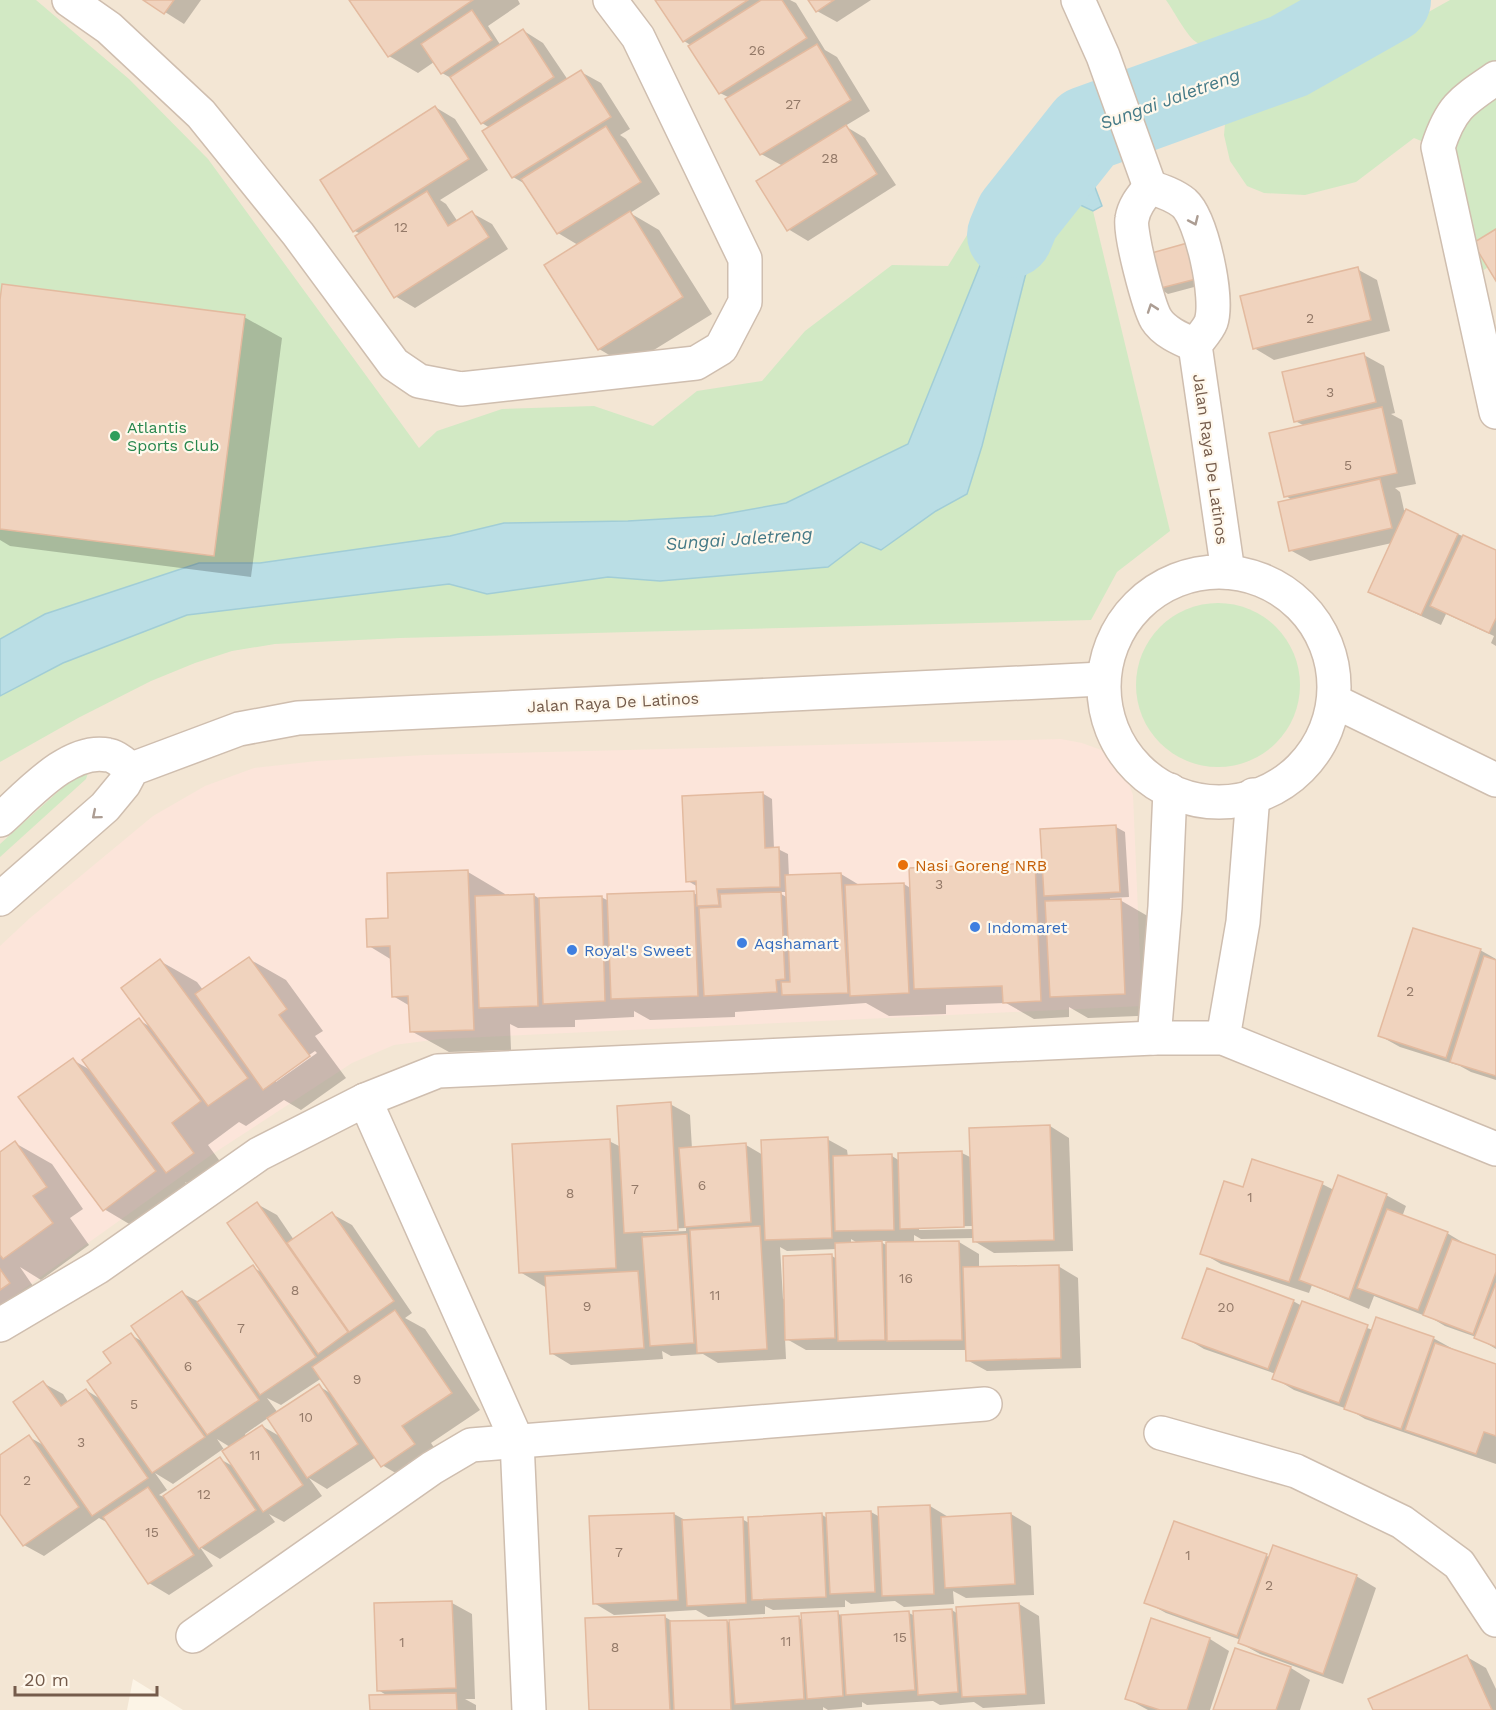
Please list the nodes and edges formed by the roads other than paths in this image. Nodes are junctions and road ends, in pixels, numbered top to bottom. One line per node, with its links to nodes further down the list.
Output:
1 (69, 0): 2 (street)
2 (610, 0)
3 (1078, 0): 5 (street)
4 (1496, 78): 7 (street)
5 (1150, 187): 6 (street, one-way to 5); 6 (street, one-way to 6)
6 (1195, 345): 8 (street, Jalan Raya De Latinos)
7 (1496, 412)
8 (1228, 572): 9 (street); 10 (street)
9 (1102, 679): 11 (street, Jalan Raya De Latinos); 13 (street)
10 (1334, 701): 12 (street); 14 (street)
11 (132, 770): 15 (street); 16 (street, one-way to 16)
12 (1496, 780)
13 (1170, 790): 14 (street); 17 (street)
14 (1252, 795): 18 (street)
15 (0, 820)
16 (0, 899)
17 (1154, 1038): 18 (street); 19 (street)
18 (1223, 1038): 20 (street)
19 (365, 1100): 21 (street); 24 (street)
20 (1496, 1149)
21 (0, 1325)
22 (985, 1404): 24 (street)
23 (1161, 1433): 25 (street)
24 (517, 1441): 26 (street); 27 (street)
25 (1496, 1620)
26 (193, 1636)
27 (530, 1710)

